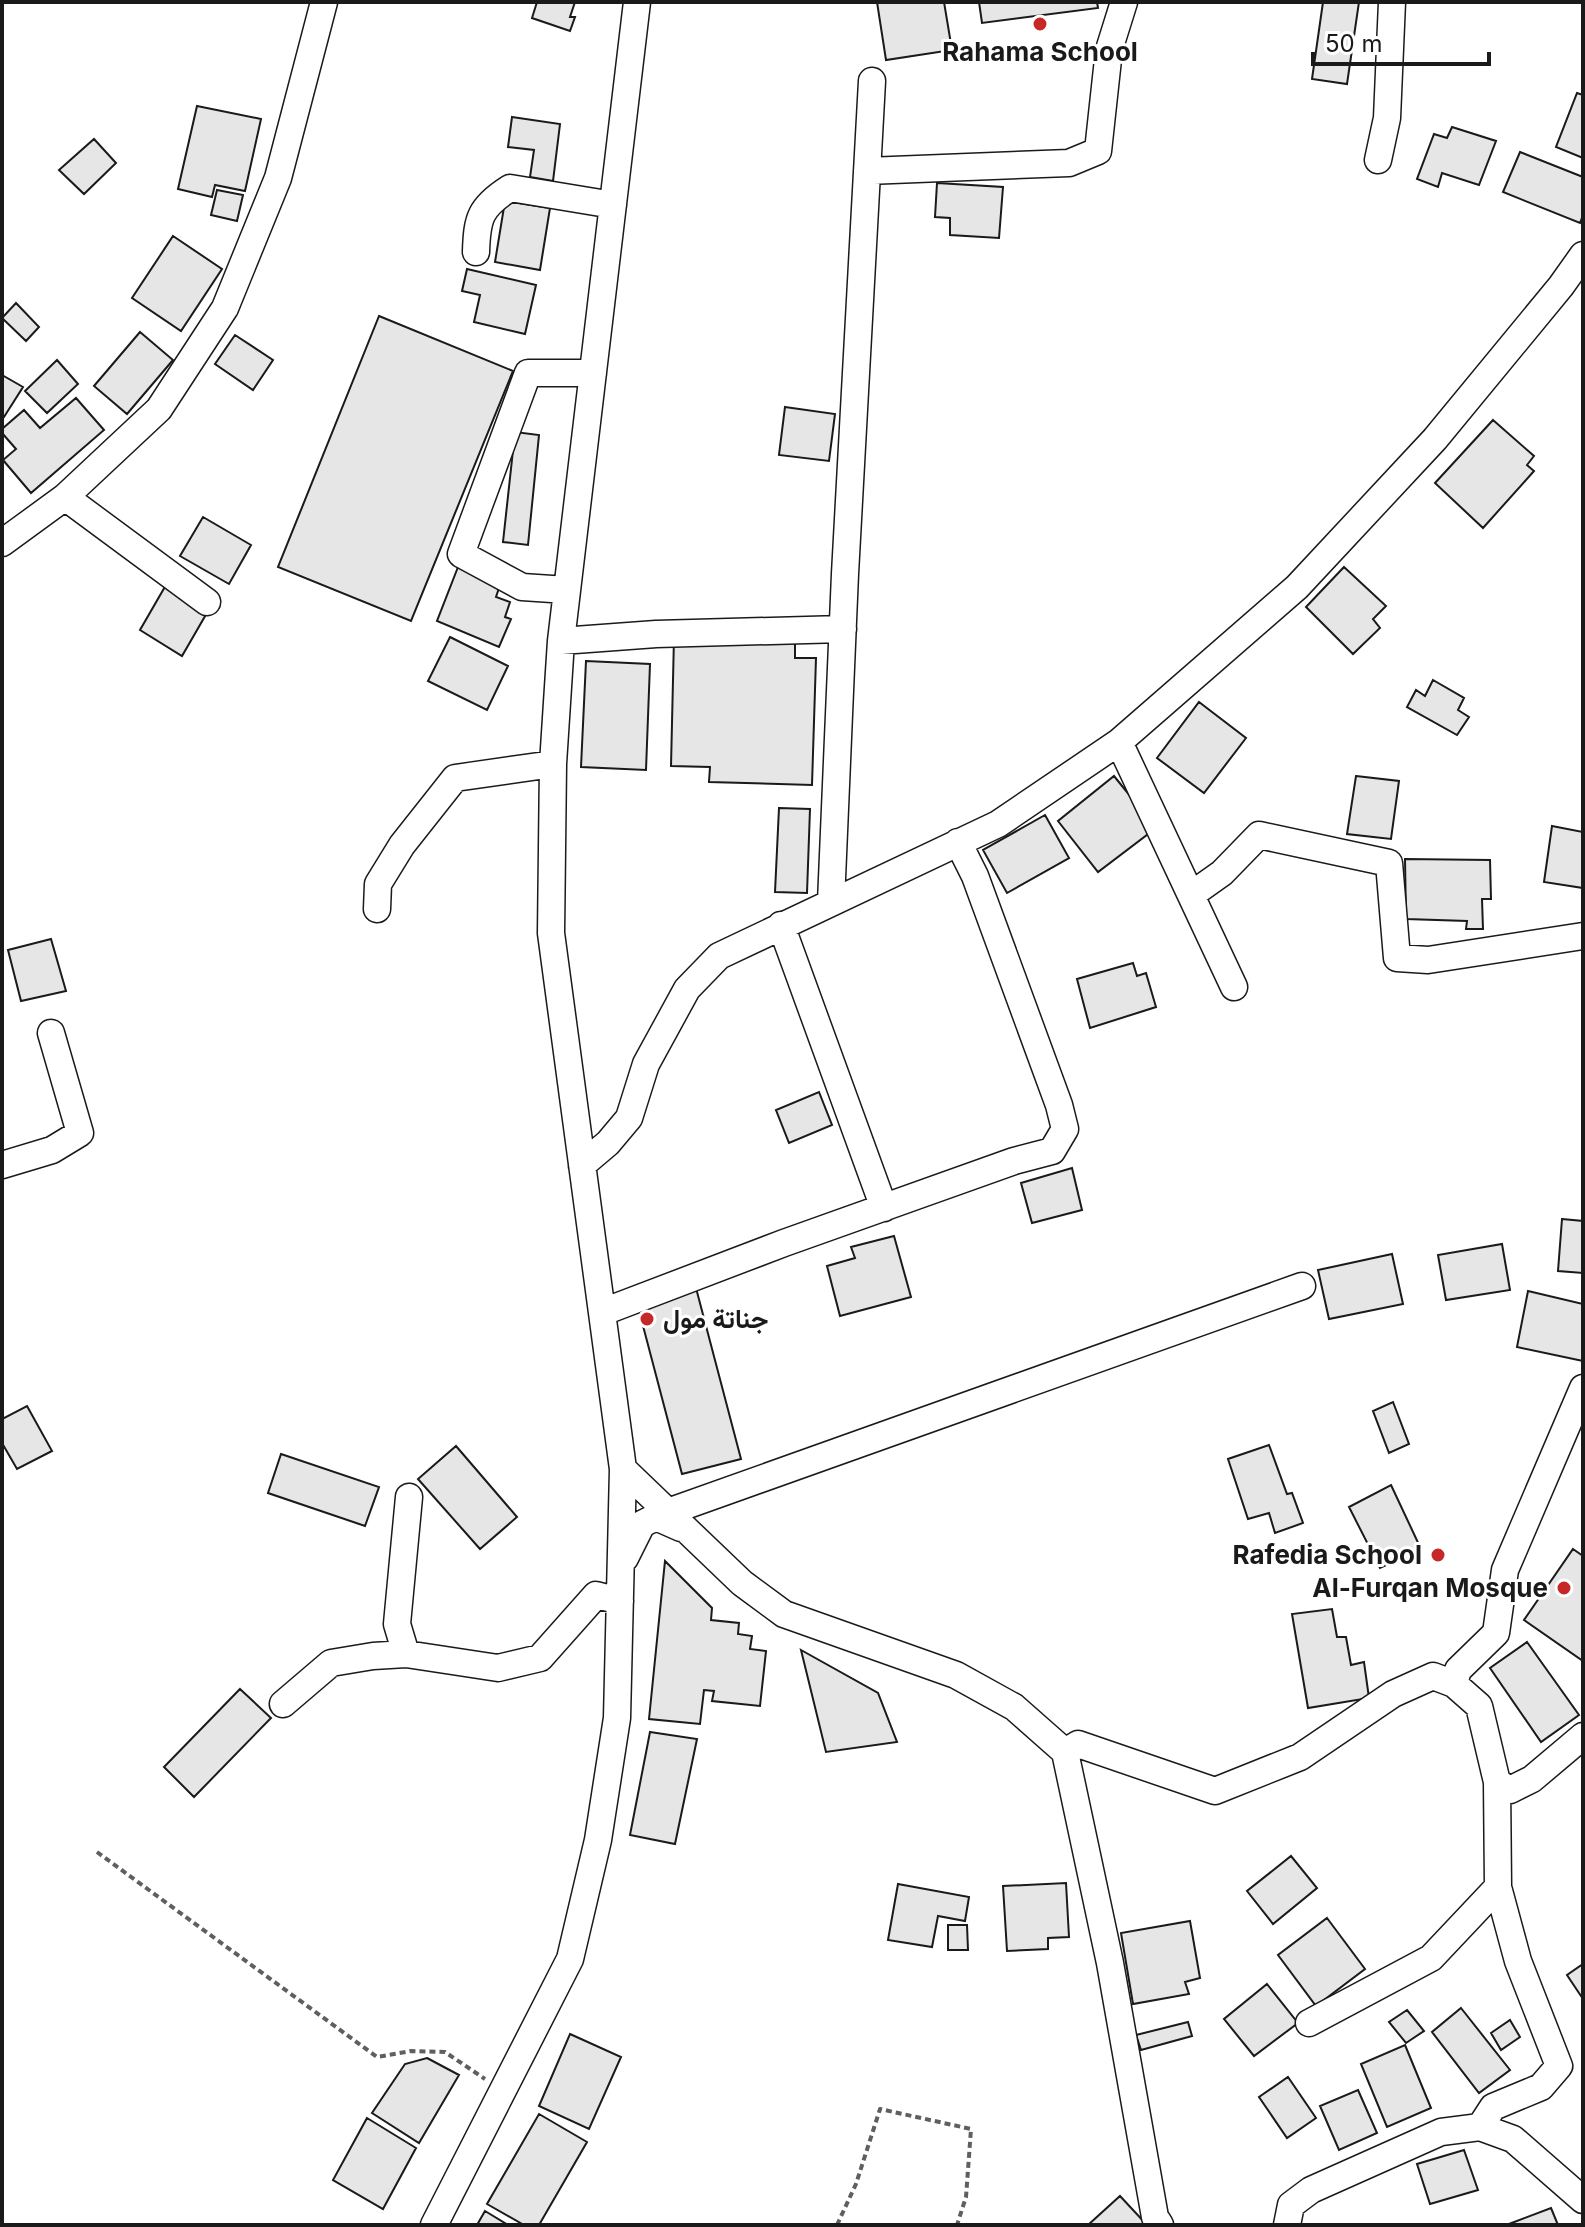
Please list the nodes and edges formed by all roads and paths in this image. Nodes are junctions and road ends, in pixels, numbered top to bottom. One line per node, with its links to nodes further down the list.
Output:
1 (324, 2): 12 (street)
2 (637, 2): 8 (street)
3 (1124, 2): 7 (street)
4 (1392, 2): 6 (street)
5 (872, 81): 7 (street)
6 (1378, 160)
7 (867, 171): 16 (street)
8 (613, 205): 9 (street); 11 (street)
9 (476, 252)
10 (1583, 255): 18 (street)
11 (593, 373): 14 (street); 14 (street)
12 (65, 497): 13 (street); 15 (street)
13 (2, 543)
14 (567, 590): 17 (street)
15 (207, 602)
16 (843, 629): 17 (street); 22 (street)
17 (561, 641): 19 (street)
18 (1119, 742): 20 (street); 21 (street)
19 (553, 764): 23 (street); 29 (street)
20 (958, 842): 22 (street); 30 (street)
21 (1191, 895): 25 (street); 26 (street)
22 (831, 902): 24 (street)
23 (377, 909)
24 (781, 925): 29 (street); 30 (street)
25 (1583, 936)
26 (1234, 987)
27 (51, 1033): 28 (street)
28 (2, 1165)
29 (582, 1165): 32 (street)
30 (884, 1208): 32 (street)
31 (1302, 1286): 36 (street)
32 (603, 1312): 34 (street)
33 (1583, 1388): 41 (street)
34 (623, 1469): 36 (street); 38 (street)
35 (409, 1497): 40 (street)
36 (668, 1512): 37 (street)
37 (688, 1531): 38 (street); 44 (street)
38 (621, 1569): 39 (street)
39 (620, 1601): 40 (street); 49 (street)
40 (406, 1654): 42 (street)
41 (1454, 1684): 44 (street); 45 (street)
42 (283, 1704)
43 (1583, 1736): 45 (street)
44 (1065, 1752): 55 (street)
45 (1497, 1782): 47 (street)
46 (97, 1852): 49 (path)
47 (1498, 1887): 48 (street); 50 (street)
48 (1309, 2023)
49 (503, 2091): 52 (street)
50 (1480, 2127): 51 (street); 56 (street)
51 (1583, 2200)
52 (434, 2225)
53 (837, 2225): 54 (path)
54 (957, 2225)
55 (1160, 2225)
56 (1287, 2225)

